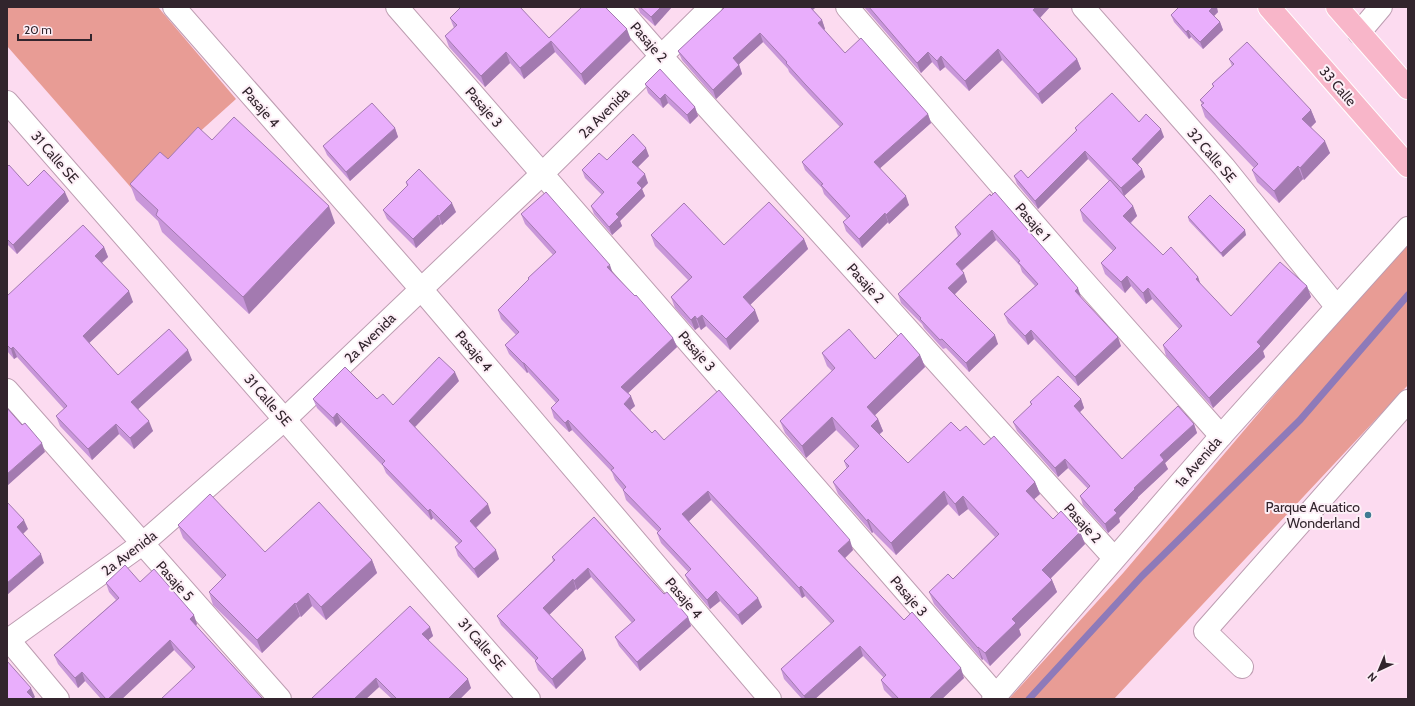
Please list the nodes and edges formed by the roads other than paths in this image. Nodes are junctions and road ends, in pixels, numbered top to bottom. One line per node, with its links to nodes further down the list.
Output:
1 (174, 7): 17 (street, Pasaje 4)
2 (397, 7): 15 (street, Pasaje 3)
3 (618, 7): 11 (street, Pasaje 2)
4 (711, 7): 11 (street, 2a Avenida)
5 (847, 7): 22 (street, Pasaje 1)
6 (1083, 7): 18 (street, 32 Calle SE)
7 (1269, 7): 14 (main road, 33 Calle)
8 (1337, 7): 10 (main road)
9 (1381, 7): 10 (street)
10 (1359, 33): 12 (main road)
11 (660, 56): 15 (street, 2a Avenida); 24 (street, Pasaje 2)
12 (1408, 88)
13 (7, 102): 21 (street, 31 Calle SE)
14 (1408, 166)
15 (542, 173): 17 (street, 2a Avenida); 27 (street, Pasaje 3)
16 (1408, 228): 18 (street, 1a Avenida)
17 (421, 289): 21 (street, 2a Avenida); 31 (street, Pasaje 4)
18 (1336, 306): 22 (street, 1a Avenida)
19 (7, 390): 23 (street, Pasaje 5)
20 (1408, 401): 26 (street)
21 (285, 419): 23 (street, 2a Avenida); 30 (street, 31 Calle SE)
22 (1221, 436): 24 (street, 1a Avenida)
23 (142, 544): 25 (street, 2a Avenida); 29 (street, Pasaje 5)
24 (1114, 558): 27 (street, 1a Avenida)
25 (8, 640): 28 (street)
26 (1242, 667)
27 (994, 697)
28 (58, 699)
29 (280, 699)
30 (529, 699)
31 (770, 699)

